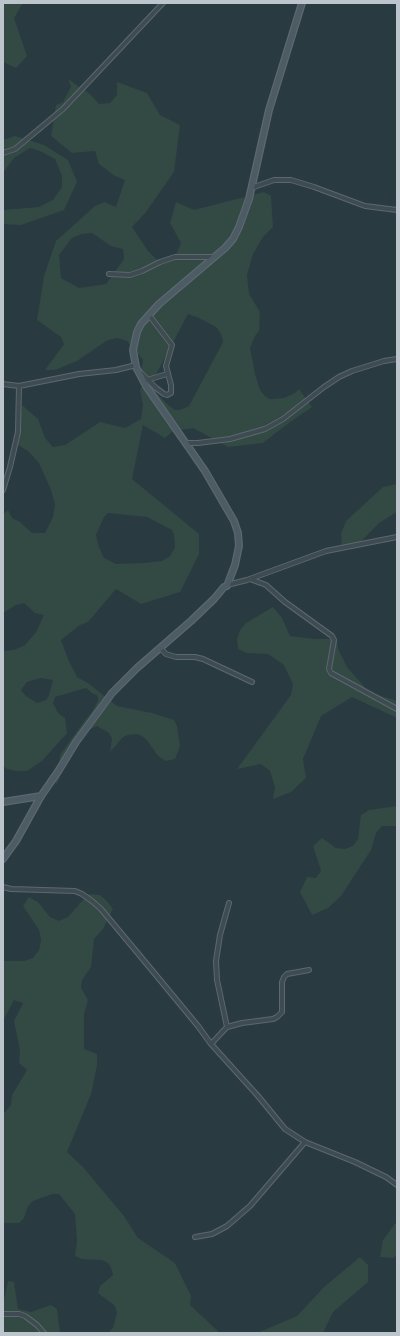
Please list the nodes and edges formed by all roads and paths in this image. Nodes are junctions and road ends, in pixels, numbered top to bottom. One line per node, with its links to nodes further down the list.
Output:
1 (163, 3): 3 (street)
2 (302, 3): 4 (main road)
3 (3, 153)
4 (251, 188): 5 (street); 6 (main road)
5 (397, 210)
6 (215, 257): 7 (street); 8 (main road)
7 (109, 274)
8 (149, 315): 10 (main road); 11 (street)
9 (397, 359): 15 (street)
10 (136, 366): 12 (street); 14 (street); 15 (main road)
11 (167, 374): 12 (street); 12 (street)
12 (147, 380)
13 (3, 384): 14 (street)
14 (19, 386): 16 (street)
15 (186, 443): 19 (main road)
16 (3, 490)
17 (397, 537): 18 (street)
18 (250, 579): 19 (street); 22 (street)
19 (227, 586): 20 (main road)
20 (160, 648): 21 (street); 23 (main road)
21 (252, 682)
22 (397, 709)
23 (41, 796): 24 (main road); 25 (main road)
24 (3, 802)
25 (3, 859)
26 (3, 887): 30 (street)
27 (229, 903): 29 (street)
28 (309, 970): 29 (street)
29 (227, 1027): 30 (street)
30 (211, 1044): 31 (street)
31 (305, 1142): 32 (street); 33 (street)
32 (397, 1185)
33 (195, 1237)
34 (3, 1314): 35 (street)
35 (44, 1333)

